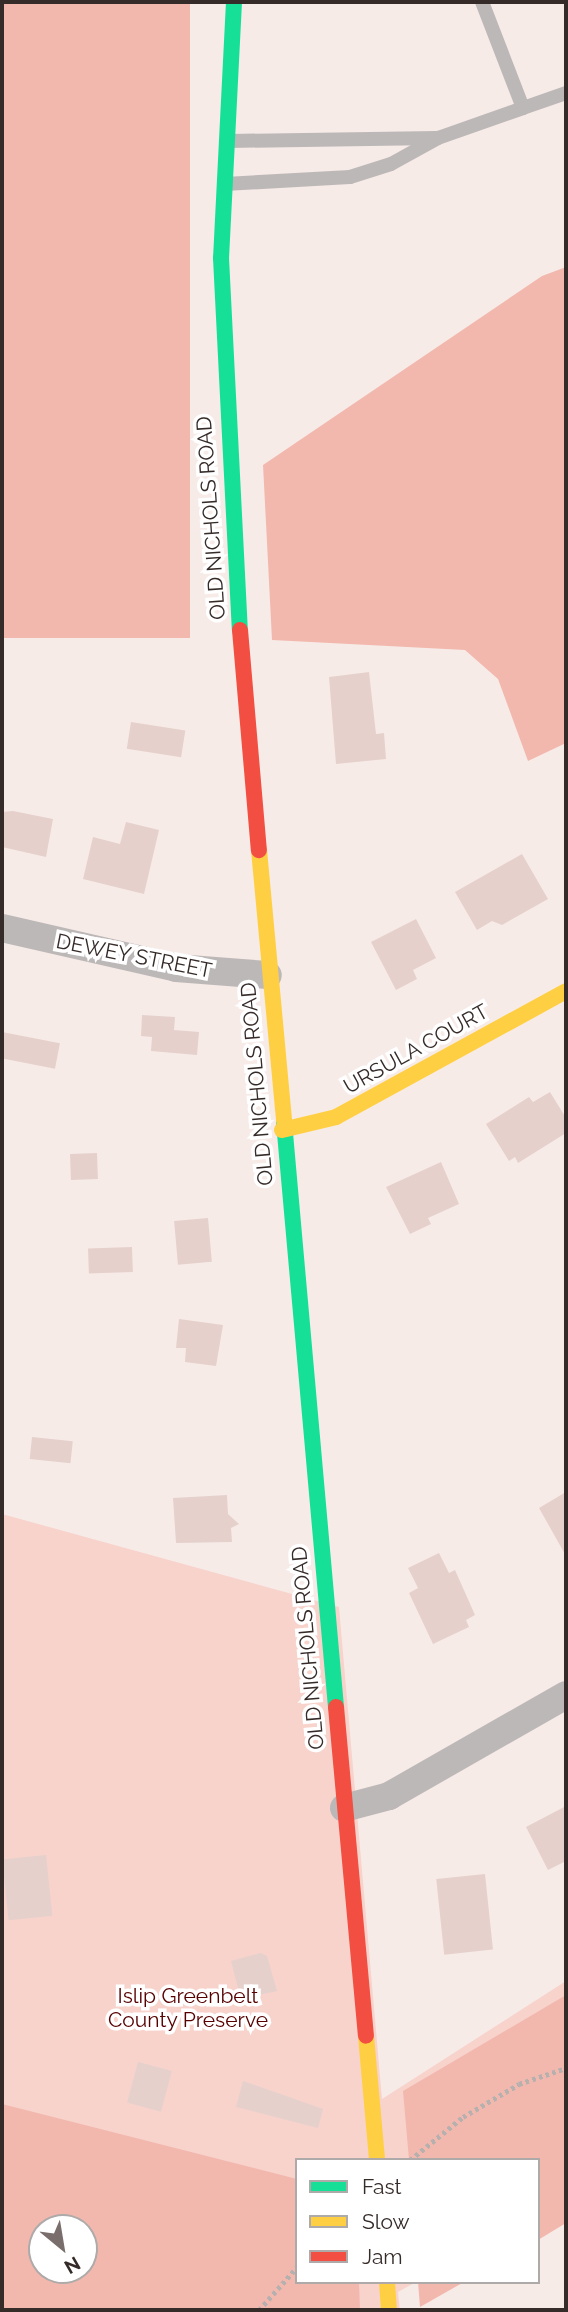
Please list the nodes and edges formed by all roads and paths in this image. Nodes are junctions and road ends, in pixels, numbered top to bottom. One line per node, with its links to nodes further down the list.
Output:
1 (234, 2): 6 (street, OLD NICHOLS ROAD)
2 (482, 2): 4 (lane)
3 (566, 93): 4 (lane)
4 (523, 108): 5 (lane)
5 (438, 138): 6 (lane); 7 (lane)
6 (227, 141): 7 (street, OLD NICHOLS ROAD)
7 (225, 184): 9 (street, OLD NICHOLS ROAD)
8 (2, 928): 9 (street, DEWEY STREET)
9 (268, 975): 11 (street, OLD NICHOLS ROAD)
10 (566, 991): 11 (street, URSULA COURT)
11 (282, 1130): 13 (street, OLD NICHOLS ROAD)
12 (566, 1695): 13 (street)
13 (344, 1808): 15 (street, OLD NICHOLS ROAD)
14 (566, 2068): 16 (path)
15 (377, 2158)
16 (412, 2158)
17 (295, 2269): 19 (path)
18 (387, 2284): 20 (street)
19 (259, 2310)
20 (389, 2310)

